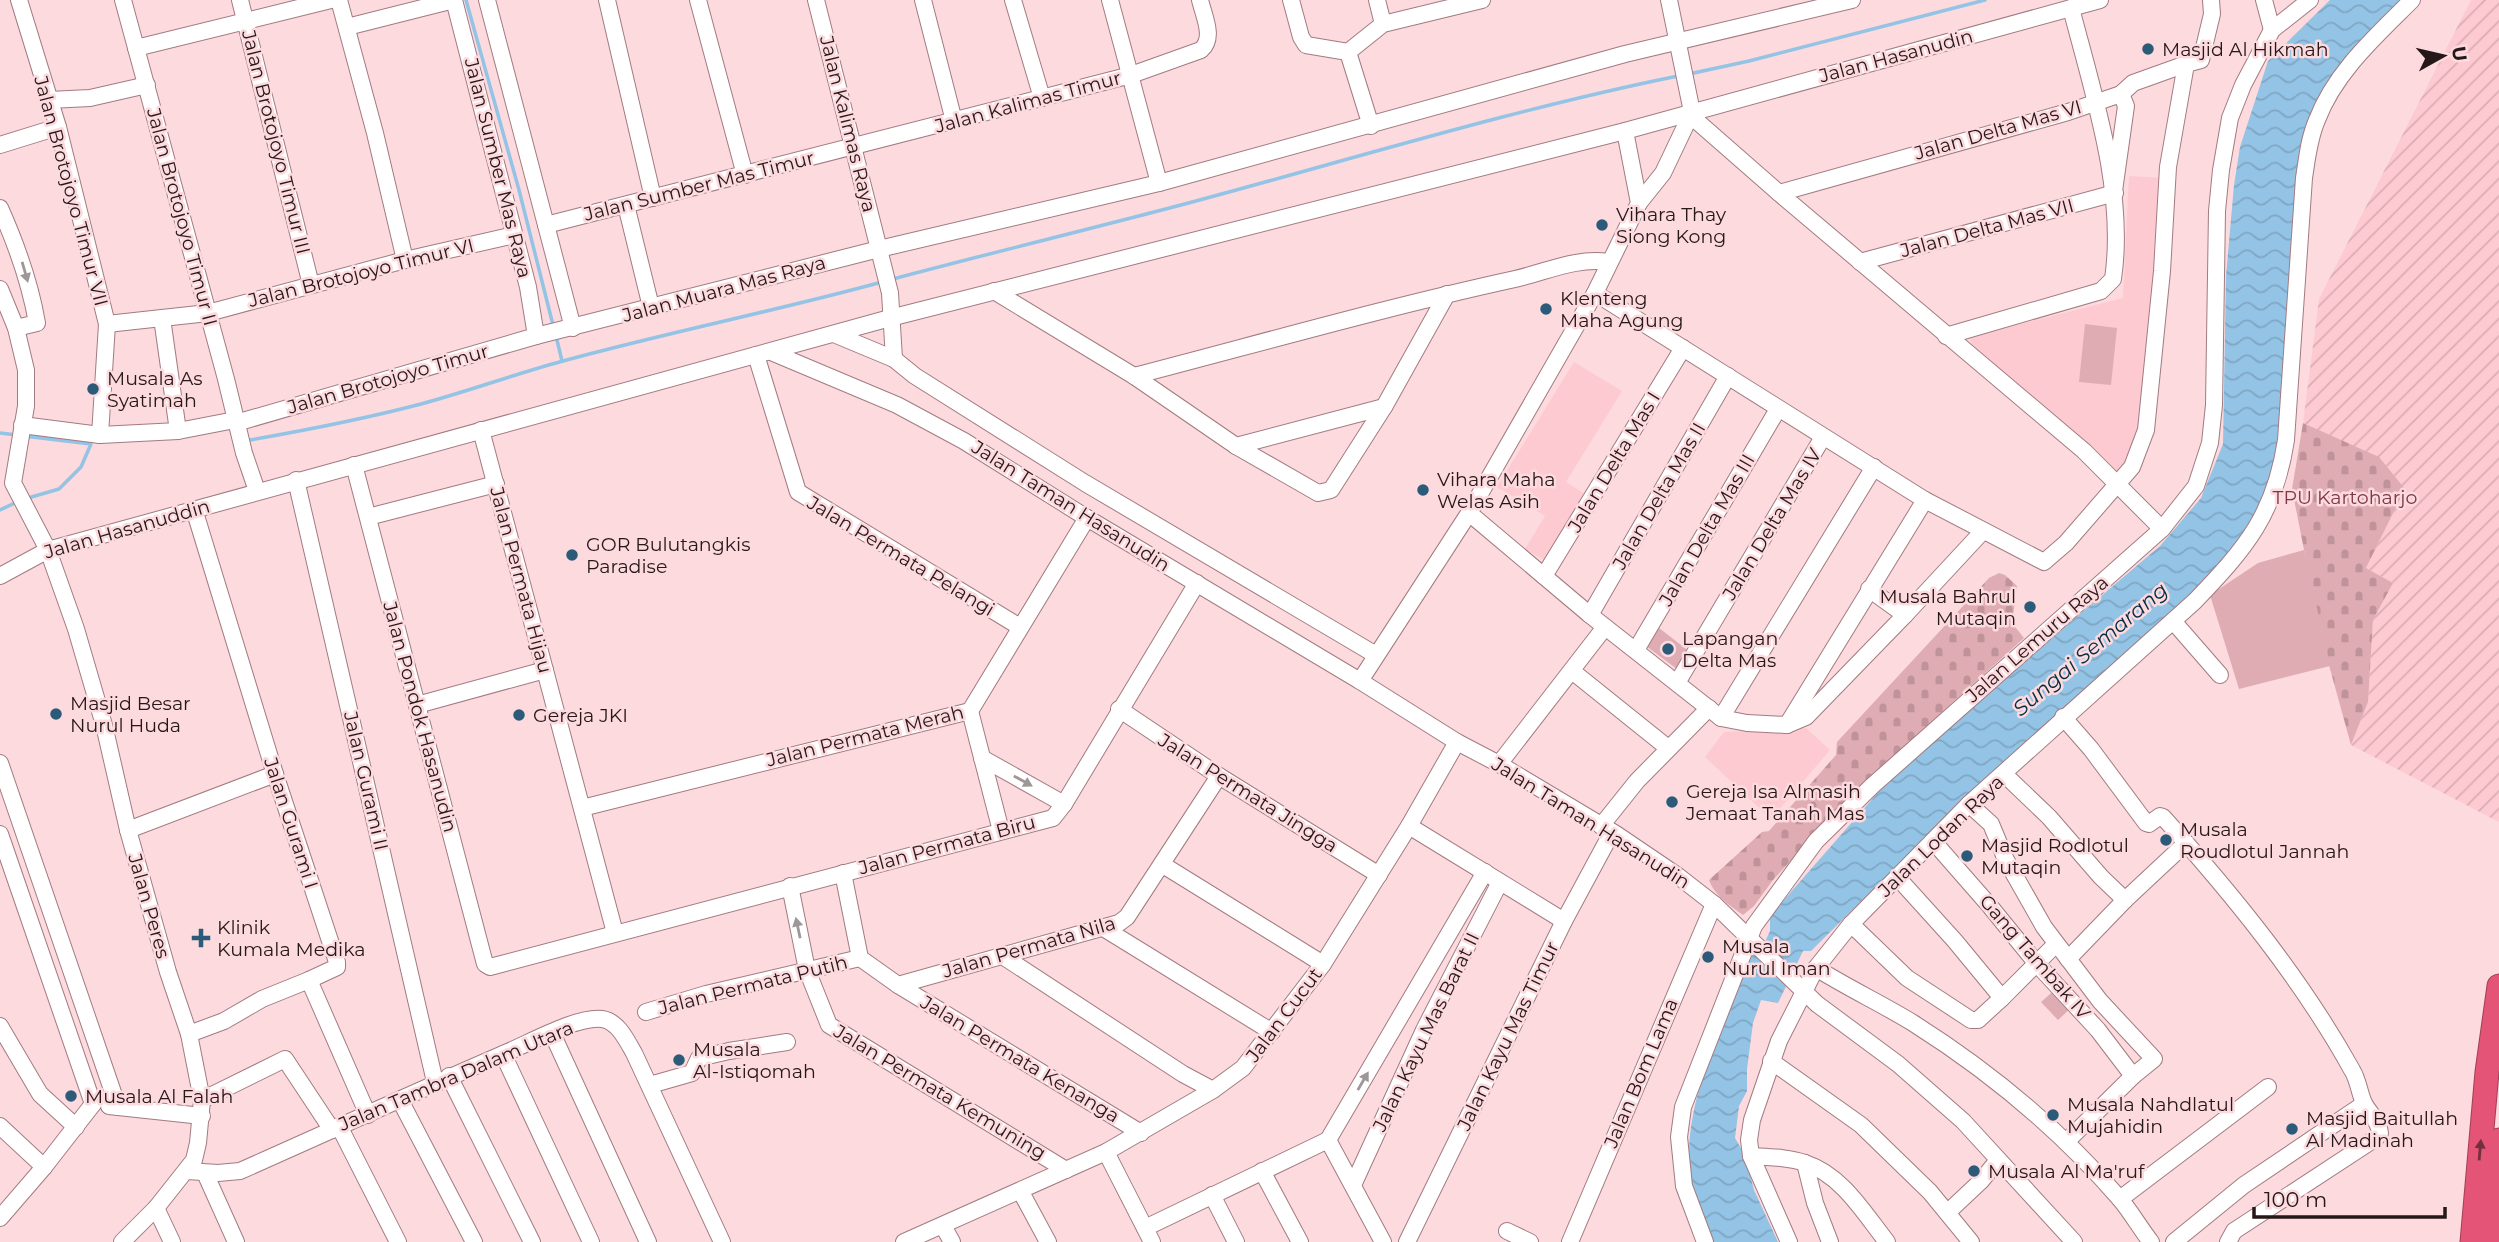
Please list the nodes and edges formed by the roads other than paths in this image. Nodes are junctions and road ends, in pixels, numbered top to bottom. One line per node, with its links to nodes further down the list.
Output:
1 (19, 0): 41 (street, Jalan Brotojoyo Timur VII)
2 (123, 0): 34 (street, Jalan Brotojoyo Timur II)
3 (240, 0): 29 (street, Jalan Brotojoyo Timur III)
4 (331, 0): 29 (street)
5 (339, 0): 31 (street)
6 (454, 0): 31 (street); 59 (street, Jalan Sumber Mas Raya)
7 (487, 0): 58 (street, Jalan Sumber Mas Raya)
8 (607, 0): 54 (street)
9 (698, 0): 50 (street)
10 (816, 0): 49 (street, Jalan Kalimas Raya)
11 (923, 0): 44 (street)
12 (1013, 0): 40 (street)
13 (1110, 0): 37 (street)
14 (1200, 0): 37 (street, Jalan Kalimas Timur)
15 (1291, 0): 35 (street)
16 (1377, 0): 30 (street)
17 (1482, 0): 25 (street)
18 (1668, 0): 33 (street)
19 (1852, 0): 26 (street, Jalan Muara Mas Raya)
20 (2100, 0): 28 (street, Jalan Hasanudin)
21 (2211, 0): 36 (street)
22 (2264, 0): 32 (street)
23 (2309, 0): 32 (street, Jalan Lemuru Raya)
24 (2412, 0): 114 (street, Jalan Lodan Raya)
25 (1452, 3): 30 (street)
26 (1821, 4): 27 (street, Jalan Muara Mas Raya)
27 (1793, 7): 33 (street, Jalan Muara Mas Raya)
28 (2071, 8): 42 (street); 43 (street, Jalan Hasanudin)
29 (246, 20): 34 (street); 64 (street, Jalan Brotojoyo Timur III)
30 (1383, 24): 35 (street)
31 (347, 27): 61 (street)
32 (2272, 30): 105 (street, Jalan Lemuru Raya)
33 (1679, 47): 43 (street); 45 (street, Jalan Muara Mas Raya)
34 (136, 48): 38 (street, Jalan Brotojoyo Timur II)
35 (1348, 52): 45 (street)
36 (2186, 64): 39 (street, Jalan Delta Mas VI); 98 (street)
37 (1131, 75): 40 (street, Jalan Kalimas Timur); 51 (street)
38 (147, 85): 41 (street); 70 (street, Jalan Brotojoyo Timur II)
39 (2121, 94): 42 (street, Jalan Delta Mas VI); 52 (street)
40 (1042, 98): 44 (street, Jalan Kalimas Timur)
41 (49, 100): 46 (street, Jalan Brotojoyo Timur VII)
42 (2095, 103): 52 (street); 53 (street, Jalan Delta Mas VI)
43 (1694, 114): 47 (street, Jalan Hasanudin); 53 (street); 55 (street)
44 (954, 121): 49 (street, Jalan Kalimas Timur)
45 (1371, 126): 51 (street, Jalan Muara Mas Raya)
46 (58, 127): 48 (street); 73 (street, Jalan Brotojoyo Timur VII)
47 (1625, 131): 55 (street); 66 (street, Jalan Hasanudin)
48 (0, 145)
49 (853, 147): 50 (street, Jalan Sumber Mas Timur); 60 (street, Jalan Kalimas Raya)
50 (745, 175): 54 (street, Jalan Sumber Mas Timur)
51 (1159, 183): 60 (street, Jalan Muara Mas Raya)
52 (2114, 192): 63 (street, Jalan Delta Mas VII); 78 (street)
53 (1779, 193): 63 (street)
54 (653, 198): 56 (street, Jalan Sumber Mas Timur)
55 (1639, 202): 62 (street)
56 (626, 205): 58 (street, Jalan Sumber Mas Timur); 69 (street)
57 (0, 208): 74 (street, one-way to 74)
58 (545, 225): 75 (street, Jalan Sumber Mas Raya)
59 (514, 235): 61 (street, Jalan Brotojoyo Timur VI); 77 (street, Jalan Sumber Mas Raya)
60 (881, 257): 69 (street, Jalan Muara Mas Raya); 72 (street, Jalan Kalimas Raya)
61 (405, 260): 64 (street, Jalan Brotojoyo Timur VI)
62 (1608, 262): 67 (street); 68 (street)
63 (1860, 262): 78 (street)
64 (312, 285): 70 (street, Jalan Brotojoyo Timur VI)
65 (0, 289): 74 (street)
66 (994, 291): 72 (street, Jalan Hasanuddin); 82 (street)
67 (1447, 293): 82 (street); 84 (street)
68 (1595, 293): 79 (street); 102 (street)
69 (651, 307): 75 (street, Jalan Muara Mas Raya)
70 (208, 313): 71 (street, Jalan Brotojoyo Timur VII); 86 (street, Jalan Brotojoyo Timur II)
71 (162, 318): 73 (street, Jalan Brotojoyo Timur VII); 87 (street)
72 (890, 318): 76 (street, Jalan Hasanuddin); 81 (street, Jalan Kalimas Raya)
73 (107, 324): 90 (street)
74 (16, 328): 89 (street)
75 (571, 329): 77 (street, Jalan Muara Mas Raya)
76 (834, 334): 80 (street, Jalan Hasanuddin); 81 (street, Jalan Taman Hasanudin)
77 (538, 336): 86 (street, Jalan Brotojoyo Timur)
78 (1946, 336): 98 (street)
79 (1683, 348): 83 (street); 109 (street, Jalan Delta Mas I)
80 (764, 354): 88 (street, Jalan Hasanuddin); 104 (street, Jalan Taman Hasanudin); 115 (street, Jalan Permata Pelangi)
81 (894, 359): 119 (street, Jalan Taman Hasanudin)
82 (1134, 376): 92 (street)
83 (1728, 376): 85 (street); 112 (street, Jalan Delta Mas II)
84 (1384, 407): 92 (street); 92 (street)
85 (1778, 409): 91 (street); 118 (street, Jalan Delta Mas III)
86 (237, 426): 87 (street, Jalan Brotojoyo Timur); 99 (street, Jalan Brotojoyo Timur II)
87 (178, 430): 90 (street, Jalan Brotojoyo Timur)
88 (481, 430): 93 (street, Jalan Hasanuddin); 97 (street, Jalan Permata Hijau)
89 (21, 432): 90 (street, Jalan Brotojoyo Timur); 96 (street)
90 (100, 435)
91 (1824, 437): 94 (street); 125 (street, Jalan Delta Mas IV)
92 (1236, 446)
93 (354, 464): 95 (street, Jalan Hasanuddin); 103 (street, Jalan Pondok Hasanudin)
94 (1874, 467): 100 (street); 129 (street, Jalan Kayu Mas Timur)
95 (296, 480): 99 (street, Jalan Hasanuddin); 187 (street, Jalan Gurami II)
96 (9, 483): 107 (street, Jalan Peres)
97 (496, 484): 103 (street); 121 (street, Jalan Permata Hijau)
98 (2118, 484): 105 (street); 106 (street)
99 (257, 491): 101 (street, Jalan Hasanuddin)
100 (1924, 500): 106 (street); 111 (street)
101 (194, 509): 107 (street, Jalan Hasanuddin); 137 (street, Jalan Gurami I)
102 (1469, 513): 109 (street); 119 (street)
103 (368, 517): 126 (street, Jalan Pondok Hasanudin)
104 (1087, 518): 110 (street, Jalan Taman Hasanudin); 115 (street, Jalan Permata Merah)
105 (2162, 529): 163 (street, Jalan Lemuru Raya)
106 (1983, 531): 113 (street)
107 (48, 550): 108 (street, Jalan Hasanuddin); 145 (street, Jalan Peres)
108 (0, 576)
109 (1544, 576): 112 (street)
110 (1197, 583): 124 (street, Jalan Taman Hasanudin); 127 (street, Jalan Permata Biru)
111 (1869, 589): 113 (street); 117 (street)
112 (1590, 615): 116 (street)
113 (1905, 615): 120 (street)
114 (2174, 621): 123 (street); 130 (street, Jalan Lodan Raya)
115 (1020, 627): 128 (street, Jalan Permata Merah)
116 (1605, 627): 118 (street); 122 (street)
117 (1835, 647): 120 (street); 131 (street)
118 (1636, 650): 125 (street)
119 (1376, 655): 124 (street)
120 (1854, 665): 131 (street)
121 (545, 670): 126 (street); 142 (street, Jalan Permata Hijau)
122 (1572, 671): 133 (street); 136 (street)
123 (2220, 675)
124 (1360, 681): 132 (street, Jalan Taman Hasanudin)
125 (1677, 683): 129 (street)
126 (417, 705): 170 (street, Jalan Pondok Hasanudin)
127 (1119, 709): 139 (street, Jalan Permata Jingga); 140 (street, Jalan Permata Biru)
128 (970, 711): 134 (street); 142 (street, Jalan Permata Merah)
129 (1715, 713): 131 (street); 133 (street, Jalan Kayu Mas Timur)
130 (2063, 717): 138 (street, Jalan Lodan Raya); 149 (street)
131 (1787, 724)
132 (1457, 742): 136 (street, Jalan Taman Hasanudin); 143 (street, Jalan Cucut)
133 (1668, 748): 144 (street, Jalan Kayu Mas Timur)
134 (982, 758): 140 (street, one-way to 140); 146 (street)
135 (0, 762): 194 (street)
136 (1499, 764): 144 (street, Jalan Taman Hasanudin)
137 (275, 774): 145 (street); 173 (street, Jalan Gurami I)
138 (2004, 774): 141 (street, Jalan Lodan Raya); 157 (street)
139 (1219, 776): 150 (street, Jalan Permata Nila); 153 (street, Jalan Permata Jingga)
140 (1064, 804): 146 (street, Jalan Permata Biru)
141 (1969, 804): 148 (street, Jalan Lodan Raya); 164 (street, Gang Tambak IV)
142 (582, 808): 162 (street, Jalan Permata Hijau)
143 (1409, 826): 151 (street); 153 (street, Jalan Cucut)
144 (1607, 829): 158 (street, Jalan Taman Hasanudin); 159 (street, Jalan Kayu Mas Timur)
145 (128, 830): 182 (street, Jalan Peres)
146 (1001, 831): 152 (street, Jalan Permata Biru)
147 (0, 834): 192 (street)
148 (1933, 841): 154 (street, Jalan Lodan Raya); 169 (street, Gang Tambak IV)
149 (2186, 843): 157 (street); 193 (street)
150 (1163, 865): 161 (street, Jalan Permata Nila); 168 (street)
151 (1485, 872): 155 (street); 201 (street, one-way to 151)
152 (843, 873): 156 (street, Jalan Permata Biru); 166 (street)
153 (1379, 875): 168 (street, Jalan Cucut)
154 (1898, 878): 160 (street, Jalan Lodan Raya); 177 (street)
155 (1500, 882): 159 (street); 213 (street, Jalan Kayu Mas Barat II)
156 (790, 886): 162 (street, Jalan Permata Biru); 172 (street, Jalan Permata Kemuning, one-way to 156)
157 (2125, 900): 167 (street)
158 (1714, 904): 163 (street, Jalan Taman Hasanudin); 240 (street, Jalan Bom Lama)
159 (1564, 921): 238 (street, Jalan Kayu Mas Timur)
160 (1851, 924): 171 (street, Jalan Lodan Raya); 177 (street)
161 (1105, 929): 165 (street, Jalan Permata Nila); 181 (street)
162 (615, 933): 170 (street, Jalan Permata Biru)
163 (1750, 940): 176 (street, Jalan Taman Hasanudin); 241 (street, Jalan Lemuru Raya)
164 (2056, 944): 167 (street, Gang Tambak IV); 169 (street)
165 (1001, 956): 174 (street, Jalan Permata Nila); 190 (street)
166 (860, 958): 172 (street, Jalan Permata Putih); 174 (street)
167 (2068, 959): 186 (street, Gang Tambak IV)
168 (1323, 964): 181 (street, Jalan Cucut)
169 (2037, 964): 177 (street); 186 (street, Gang Tambak IV)
170 (490, 967)
171 (1816, 968): 176 (street, Jalan Lodan Raya); 203 (street)
172 (807, 970): 178 (street, Jalan Permata Putih); 209 (street, Jalan Permata Kemuning)
173 (309, 980): 182 (street); 196 (street)
174 (898, 985): 200 (street, Jalan Permata Kenanga)
175 (2499, 986): 250 (highway, one-way to 175)
176 (1800, 988): 185 (street, Jalan Lodan Raya); 206 (street, Jalan Taman Hasanudin)
177 (2002, 998)
178 (646, 1012)
179 (0, 1026): 198 (street)
180 (552, 1032): 184 (street, Jalan Tambra Dalam Utara); 188 (street, Jalan Tambra Dalam Utara); 230 (street)
181 (1272, 1032): 190 (street, Jalan Cucut)
182 (189, 1034): 195 (street, Jalan Peres)
183 (787, 1042): 188 (street)
184 (503, 1054): 187 (street, Jalan Tambra Dalam Utara); 229 (street)
185 (1771, 1061): 205 (street, Jalan Lodan Raya); 219 (street)
186 (2133, 1076): 203 (street)
187 (442, 1079): 191 (street, Jalan Tambra Dalam Utara); 228 (street, Jalan Gurami II)
188 (650, 1085): 231 (street, Jalan Tambra Dalam Utara)
189 (2268, 1087): 216 (street)
190 (1213, 1090): 200 (street, Jalan Cucut)
191 (400, 1100): 196 (street, Jalan Tambra Dalam Utara); 227 (street)
192 (93, 1104): 194 (street); 198 (street)
193 (2364, 1104): 248 (street); 249 (street)
194 (118, 1107): 195 (street)
195 (202, 1108): 199 (street); 210 (street, Jalan Peres)
196 (368, 1115): 199 (street, Jalan Tambra Dalam Utara)
197 (0, 1126): 208 (street)
198 (76, 1127): 208 (street)
199 (336, 1128): 212 (street, Jalan Tambra Dalam Utara); 226 (street)
200 (1141, 1133): 204 (street, Jalan Cucut)
201 (1328, 1140): 211 (street); 213 (street)
202 (2499, 1140): 251 (highway)
203 (2066, 1142): 216 (street)
204 (1106, 1152): 209 (street, Jalan Cucut); 222 (street)
205 (1751, 1156): 207 (street); 242 (street, Jalan Lodan Raya)
206 (1998, 1160): 219 (street); 246 (street, Jalan Taman Hasanudin)
207 (1805, 1163): 243 (street); 244 (street)
208 (44, 1167): 217 (street)
209 (1066, 1170): 214 (street, Jalan Cucut)
210 (187, 1171): 212 (street, Jalan Tambra Dalam Utara); 218 (street, Jalan Peres)
211 (1262, 1171): 215 (street); 236 (street)
212 (205, 1173): 225 (street)
213 (1354, 1183): 237 (street)
214 (1021, 1192): 220 (street, Jalan Cucut); 234 (street)
215 (1212, 1195): 222 (street); 235 (street)
216 (2120, 1199): 247 (street)
217 (3, 1207)
218 (156, 1208): 223 (street, Jalan Peres); 224 (street)
219 (1948, 1212): 245 (street)
220 (943, 1226): 232 (street, Jalan Cucut); 233 (street)
221 (1507, 1231): 239 (street)
222 (1149, 1235)
223 (122, 1242)
224 (172, 1242)
225 (236, 1242)
226 (398, 1242)
227 (474, 1242)
228 (532, 1242)
229 (591, 1242)
230 (649, 1242)
231 (722, 1242)
232 (904, 1242)
233 (952, 1242)
234 (1048, 1242)
235 (1236, 1242)
236 (1300, 1242)
237 (1384, 1242)
238 (1407, 1242)
239 (1530, 1242)
240 (1570, 1242)
241 (1705, 1242)
242 (1788, 1242)
243 (1830, 1242)
244 (1887, 1242)
245 (1971, 1242)
246 (2074, 1242)
247 (2151, 1242)
248 (2174, 1242)
249 (2228, 1242)
250 (2472, 1242)
251 (2490, 1242)

